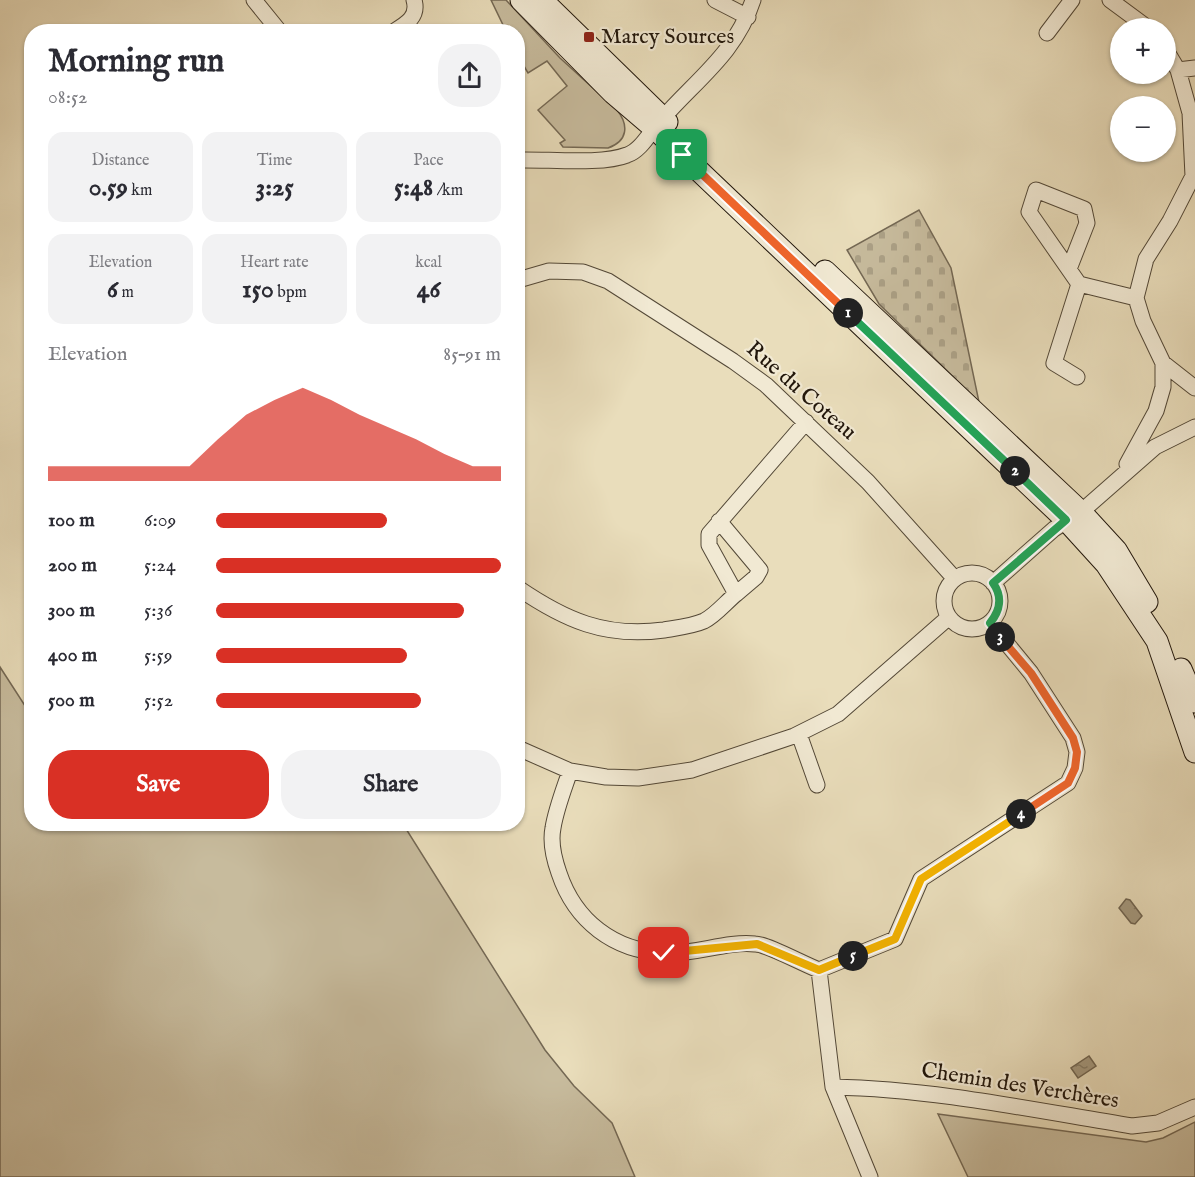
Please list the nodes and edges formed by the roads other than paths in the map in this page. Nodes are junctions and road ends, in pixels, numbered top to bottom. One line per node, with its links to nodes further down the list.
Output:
1 (254, 0): 11 (street)
2 (414, 0): 12 (street)
3 (521, 0): 17 (main road)
4 (542, 0): 17 (main road)
5 (715, 0): 9 (street)
6 (753, 0): 9 (street)
7 (1072, 0): 13 (street)
8 (1110, 0): 10 (street)
9 (748, 17): 17 (street)
10 (1134, 18)
11 (274, 24)
12 (406, 24)
13 (1047, 33)
14 (1176, 67): 16 (street)
15 (1195, 68): 16 (street)
16 (1178, 70): 19 (street)
17 (658, 123): 18 (street); 30 (main road)
18 (525, 160)
19 (1194, 176): 23 (street)
20 (1069, 269): 20 (street); 22 (street)
21 (525, 278): 27 (street, Rue du Coteau)
22 (1079, 284): 23 (street); 25 (street)
23 (1136, 298): 24 (street)
24 (1163, 363): 26 (street); 29 (street)
25 (1077, 377)
26 (1195, 388)
27 (806, 422): 31 (street); 32 (street, Rue du Coteau)
28 (1195, 427): 29 (street)
29 (1117, 479): 30 (street)
30 (1074, 516): 33 (street); 38 (main road); 41 (main road)
31 (719, 521): 35 (street); 35 (street)
32 (955, 579): 33 (street); 36 (street)
33 (993, 583): 37 (street)
34 (525, 592): 35 (street)
35 (736, 594)
36 (949, 617): 37 (street); 39 (street)
37 (990, 623): 44 (street)
38 (1195, 702)
39 (799, 734): 42 (street); 43 (street)
40 (525, 751): 42 (street)
41 (1195, 752)
42 (570, 771): 44 (street)
43 (817, 785)
44 (819, 970): 45 (street)
45 (834, 1087): 46 (street, Chemin des Verchères); 47 (street)
46 (1195, 1107)
47 (870, 1177)

